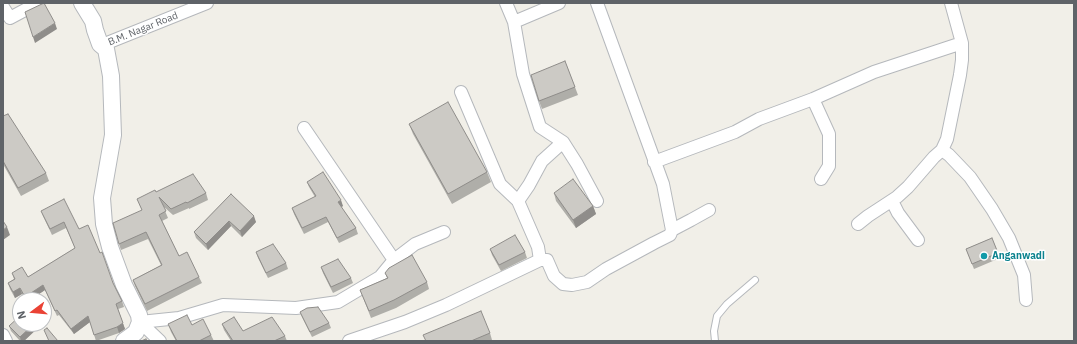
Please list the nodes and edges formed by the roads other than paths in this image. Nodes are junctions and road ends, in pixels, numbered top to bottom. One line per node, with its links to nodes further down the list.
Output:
1 (38, 3): 8 (street)
2 (82, 3): 11 (street)
3 (207, 3): 11 (street, B.M. Nagar Road)
4 (506, 3): 9 (street)
5 (559, 3): 9 (street)
6 (597, 3): 17 (street)
7 (951, 3): 10 (street)
8 (3, 7)
9 (514, 22): 15 (street)
10 (962, 43): 13 (street); 16 (street)
11 (102, 46): 31 (street)
12 (461, 92): 19 (street)
13 (813, 99): 17 (street); 18 (street)
14 (304, 128): 27 (street)
15 (562, 142): 19 (street); 20 (street)
16 (942, 150): 21 (street); 30 (street)
17 (654, 162): 24 (street)
18 (821, 179)
19 (518, 201): 28 (street)
20 (597, 201)
21 (892, 201): 23 (street); 26 (street)
22 (709, 210): 24 (street)
23 (858, 224)
24 (672, 230): 28 (street)
25 (444, 232): 27 (street)
26 (918, 240)
27 (394, 260): 31 (street)
28 (540, 260): 36 (street)
29 (755, 280): 37 (lane)
30 (1026, 300)
31 (140, 322): 34 (street); 35 (street)
32 (3, 335): 33 (street)
33 (6, 341)
34 (124, 341)
35 (160, 341)
36 (349, 341)
37 (714, 341)

